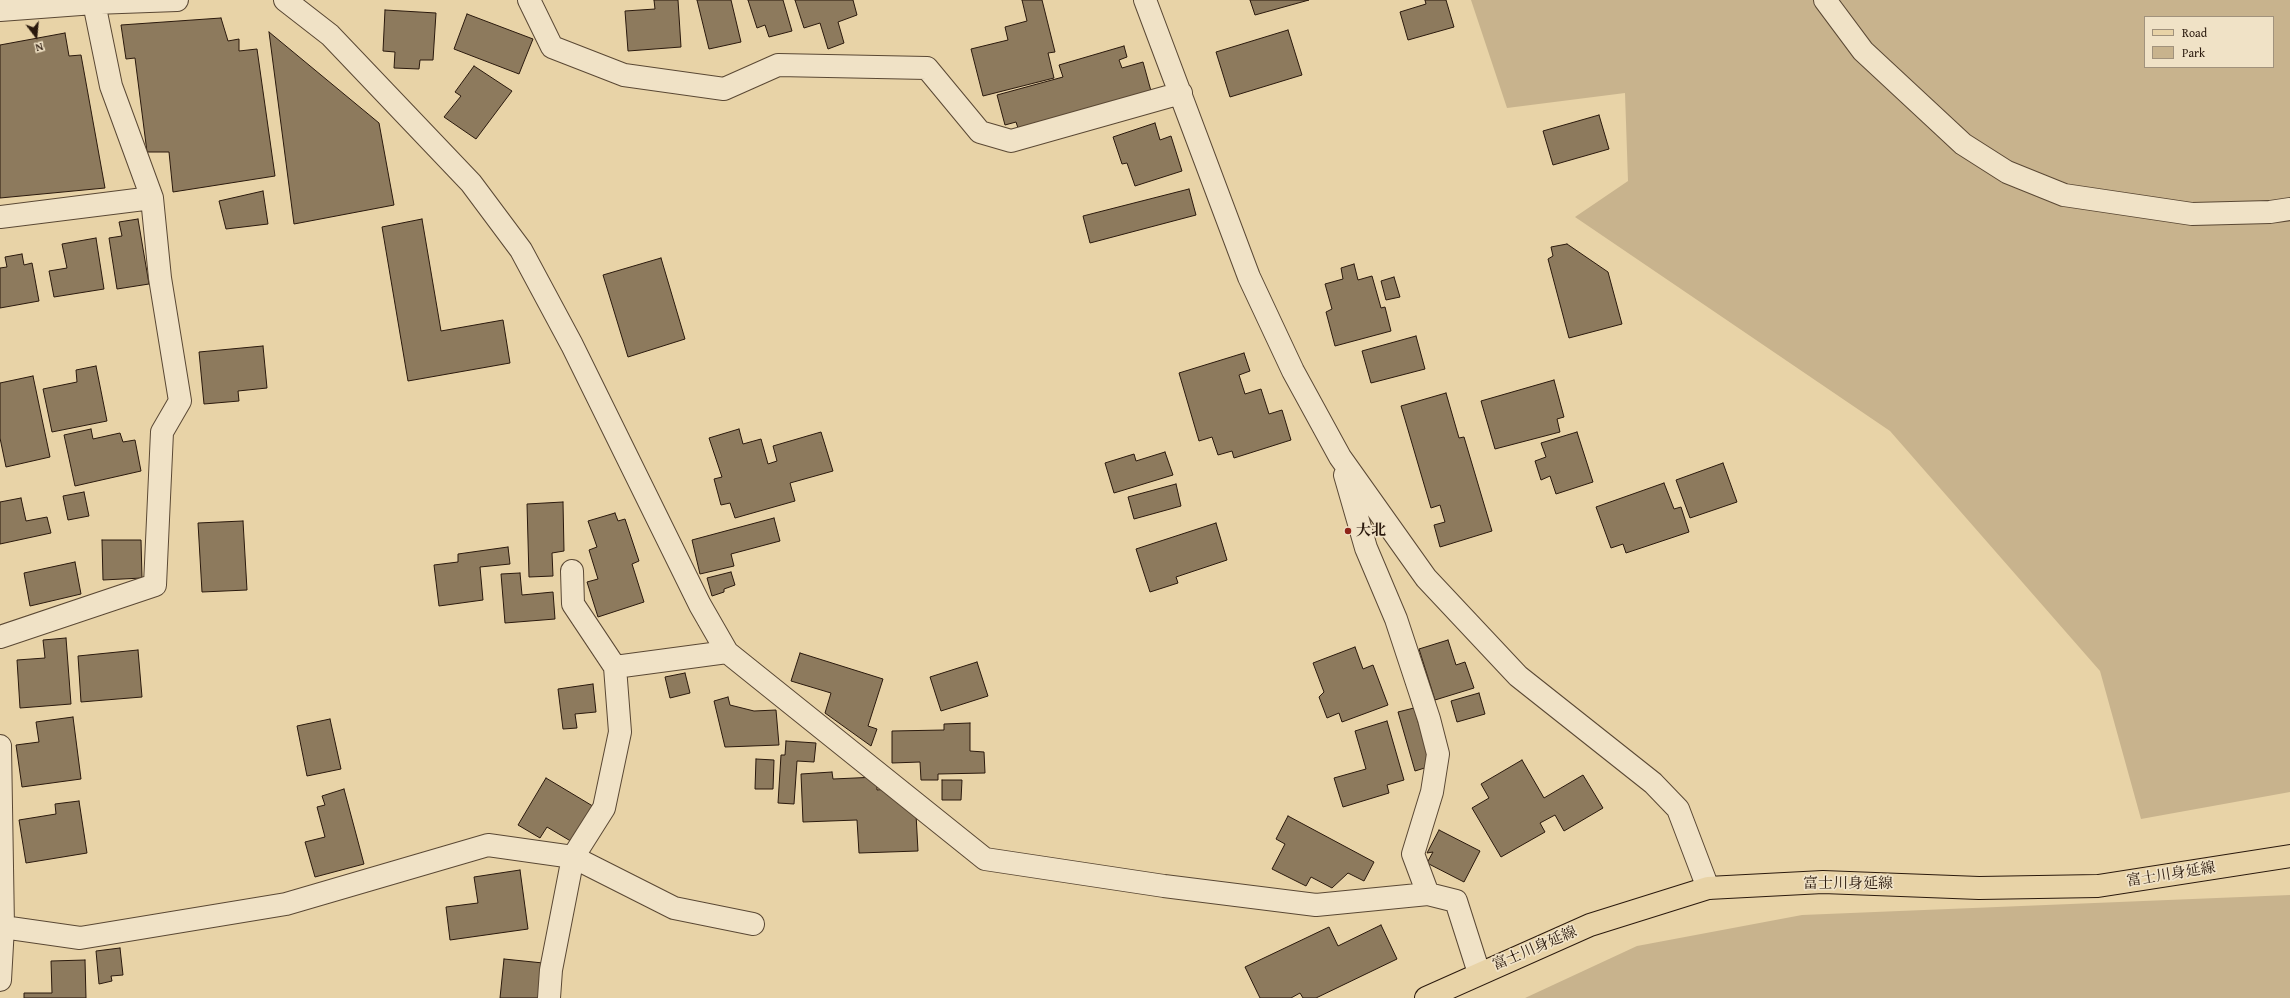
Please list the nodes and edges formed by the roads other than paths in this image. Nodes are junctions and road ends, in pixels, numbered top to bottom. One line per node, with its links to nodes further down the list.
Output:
1 (177, 0): 6 (street)
2 (285, 0): 15 (street)
3 (529, 0): 8 (street)
4 (1145, 0): 8 (street)
5 (1825, 0): 10 (street)
6 (94, 3): 7 (street); 9 (street)
7 (0, 10)
8 (1181, 93): 12 (street)
9 (152, 198): 11 (street); 14 (street)
10 (2290, 209)
11 (0, 217)
12 (1340, 457): 20 (street); 21 (street)
13 (572, 571): 16 (street)
14 (0, 637)
15 (727, 652): 16 (street); 21 (street)
16 (615, 667): 19 (street)
17 (0, 746): 23 (street)
18 (2290, 856): 20 (main road, 富士川身延線)
19 (573, 857): 22 (street); 23 (street); 26 (street)
20 (1708, 888): 24 (main road, 富士川身延線)
21 (1428, 894): 24 (street)
22 (752, 924)
23 (3, 927): 25 (street)
24 (1478, 973): 27 (main road, 富士川身延線)
25 (0, 980)
26 (549, 998)
27 (1426, 998)

